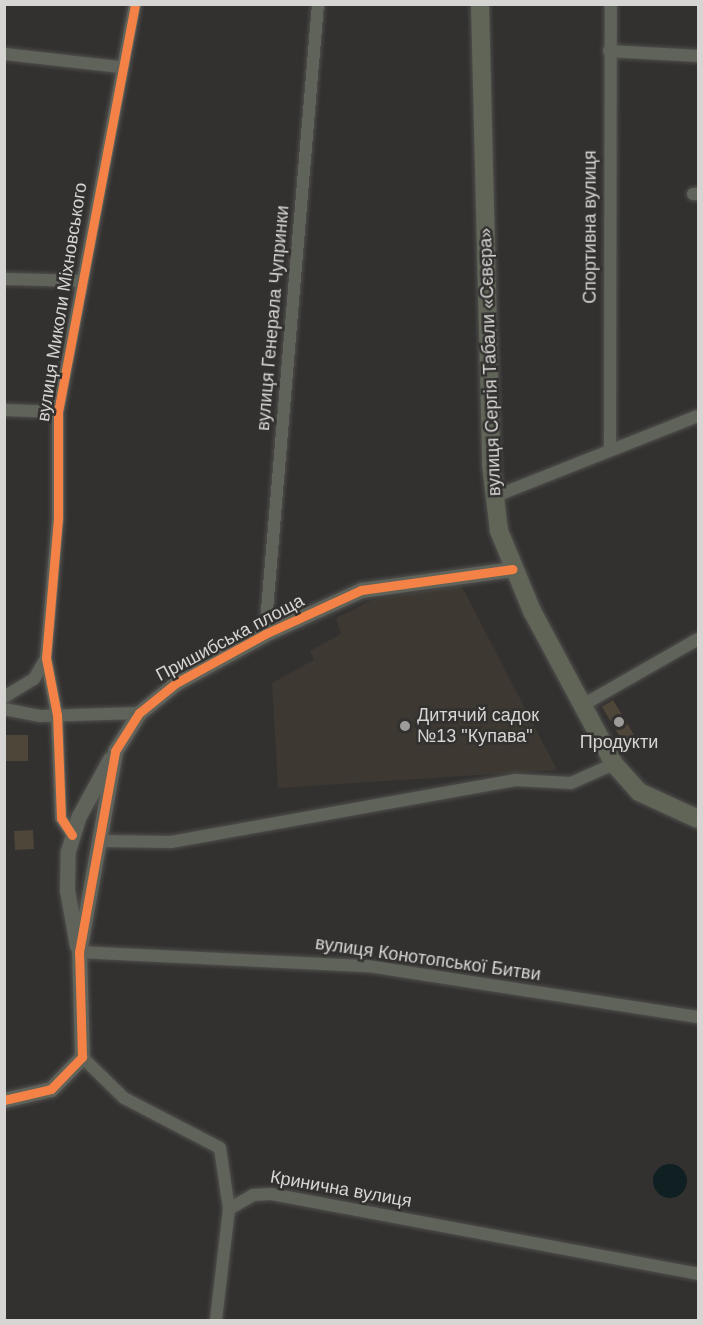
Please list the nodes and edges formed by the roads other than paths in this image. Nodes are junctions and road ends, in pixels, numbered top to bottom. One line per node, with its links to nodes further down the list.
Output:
1 (135, 4): 8 (street, вулиця Миколи Міхновського)
2 (318, 4): 17 (street, вулиця Генерала Чупринки)
3 (480, 4): 15 (main road, вулиця Сергія Табали «Сєвєра»)
4 (611, 4): 5 (street, Спортивна вулиця)
5 (609, 51): 7 (street); 14 (street, Спортивна вулиця)
6 (4, 54): 8 (street)
7 (699, 56)
8 (120, 67): 10 (street, вулиця Миколи Міхновського)
9 (4, 279): 10 (street)
10 (79, 281): 12 (street, вулиця Миколи Міхновського)
11 (4, 410): 12 (street)
12 (58, 412): 19 (street, вулиця Миколи Міхновського)
13 (699, 416): 14 (street)
14 (610, 450): 15 (street)
15 (494, 497): 16 (main road, вулиця Сергія Табали «Сєвєра»)
16 (513, 568): 17 (street, Пришибська площа); 21 (main road, вулиця Сергія Табали «Сєвєра»)
17 (265, 634): 23 (street, Пришибська площа)
18 (699, 639): 21 (street)
19 (46, 658): 20 (street); 24 (street, вулиця Миколи Міхновського)
20 (4, 697)
21 (581, 705): 26 (main road, вулиця Сергія Табали «Сєвєра»)
22 (4, 709): 24 (street)
23 (138, 712): 24 (street); 25 (street, Пришибська площа)
24 (57, 715): 28 (street, вулиця Миколи Міхновського)
25 (115, 752): 28 (street); 29 (street, Пришибська площа)
26 (614, 764): 27 (main road, вулиця Сергія Табали «Сєвєра»); 29 (street)
27 (699, 819)
28 (72, 835): 30 (street)
29 (103, 841): 30 (street, Пришибська площа)
30 (79, 952): 31 (street, вулиця Конотопської Битви); 32 (street, Пришибська площа)
31 (699, 1017)
32 (82, 1057): 33 (street); 34 (street)
33 (4, 1100)
34 (229, 1209): 35 (street, Кринична вулиця); 36 (street)
35 (699, 1274)
36 (216, 1320)

